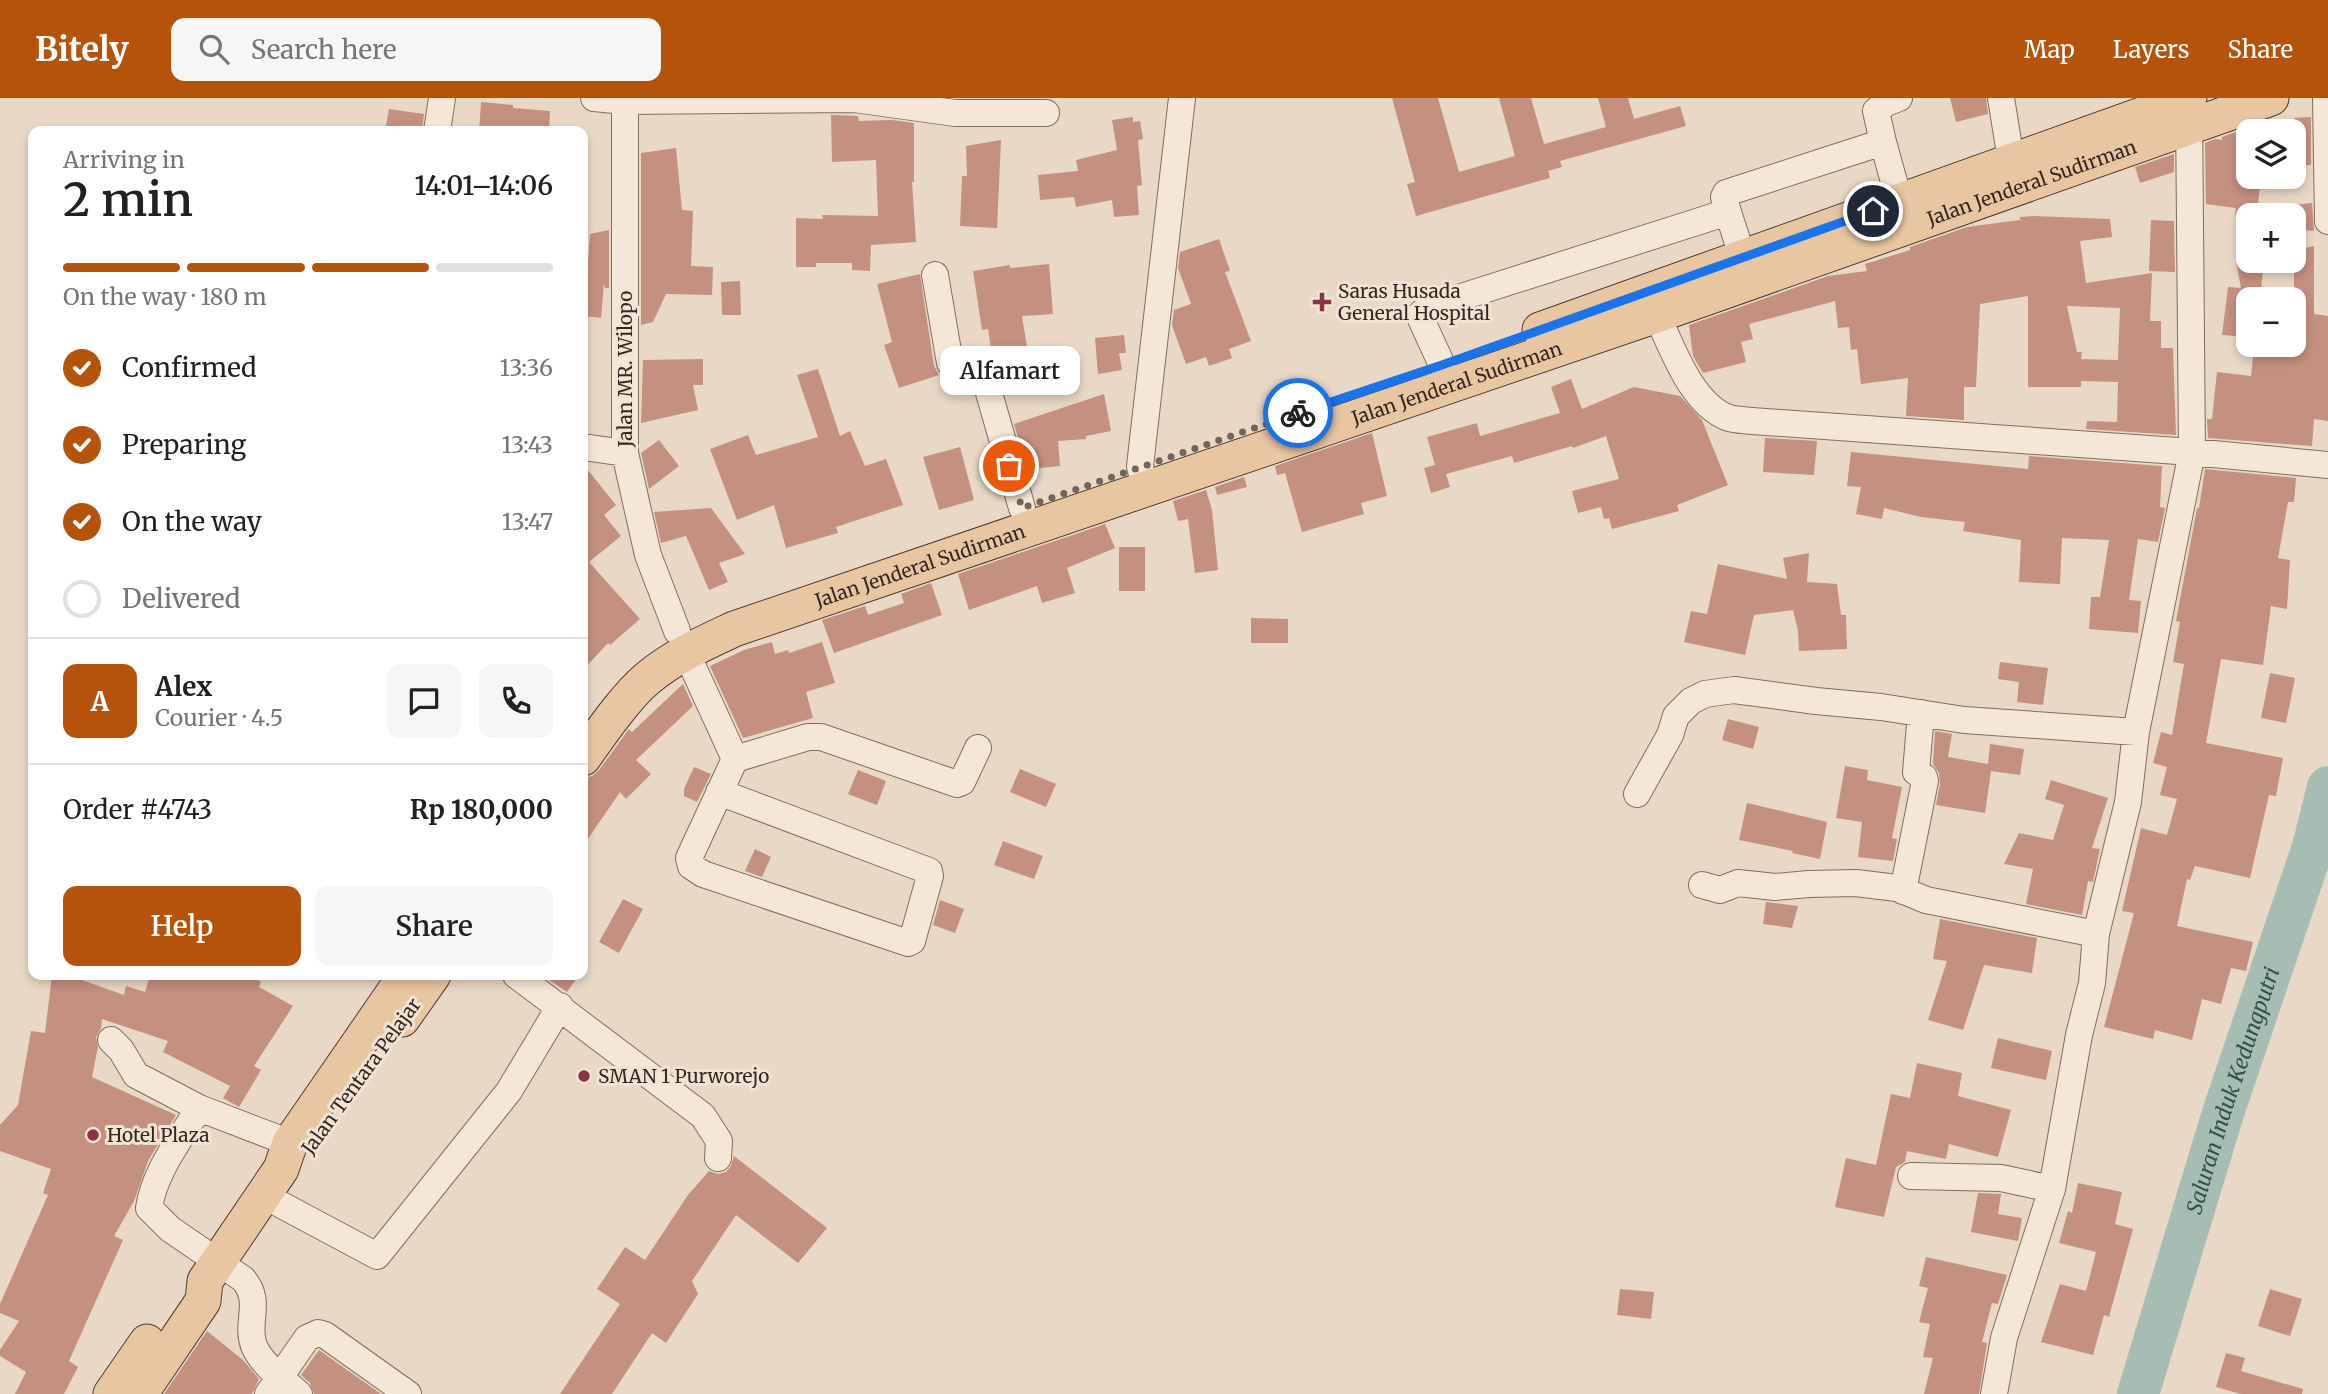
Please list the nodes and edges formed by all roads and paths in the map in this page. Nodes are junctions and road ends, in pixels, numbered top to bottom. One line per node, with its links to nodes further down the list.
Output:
1 (442, 98): 13 (street)
2 (594, 98): 8 (street)
3 (1182, 98): 27 (street)
4 (1899, 98): 14 (street)
5 (2001, 98): 15 (street)
6 (2271, 98): 11 (main road, Jalan Jenderal Sudirman)
7 (2326, 98): 18 (street)
8 (625, 99): 9 (street); 25 (street, Jalan MR. Wilopo)
9 (777, 99): 10 (street)
10 (972, 106): 12 (street)
11 (2189, 108): 15 (main road, Jalan Jenderal Sudirman); 17 (main road, Jalan Jenderal Sudirman); 24 (street)
12 (1046, 113)
13 (438, 126)
14 (1883, 142): 16 (street); 17 (street)
15 (2011, 160): 17 (main road, Jalan Jenderal Sudirman)
16 (1728, 212): 19 (street); 22 (street)
17 (1903, 214): 19 (main road, Jalan Jenderal Sudirman)
18 (2328, 221)
19 (1746, 269): 21 (main road, Jalan Jenderal Sudirman); 22 (main road, Jalan Jenderal Sudirman)
20 (935, 275): 28 (street)
21 (1657, 315): 22 (main road, Jalan Jenderal Sudirman); 24 (street)
22 (1446, 373): 27 (main road, Jalan Jenderal Sudirman)
23 (588, 448): 25 (street)
24 (2192, 452): 26 (street); 33 (street)
25 (625, 453): 29 (street, Jalan MR. Wilopo)
26 (2328, 465)
27 (1142, 478): 28 (main road, Jalan Jenderal Sudirman); 29 (main road, Jalan Jenderal Sudirman)
28 (1022, 508): 29 (main road, Jalan Jenderal Sudirman)
29 (682, 642): 30 (main road, Jalan Jenderal Sudirman); 36 (street, Jalan MR. Wilopo)
30 (642, 668): 32 (main road); 35 (main road)
31 (1921, 713): 33 (street); 38 (street); 40 (street)
32 (588, 715)
33 (2136, 733): 41 (street)
34 (978, 748): 36 (street)
35 (588, 751)
36 (735, 759): 37 (street)
37 (719, 792): 37 (street)
38 (1637, 794)
39 (1702, 885): 40 (street)
40 (1903, 891): 41 (street)
41 (2096, 934): 51 (street)
42 (403, 980): 49 (main road, Jalan Tentara Pelajar)
43 (430, 980): 49 (main road, Jalan Tentara Pelajar)
44 (523, 980): 45 (street)
45 (560, 1006): 48 (street); 49 (street)
46 (111, 1040): 47 (street)
47 (199, 1108): 49 (street); 52 (street)
48 (718, 1158)
49 (278, 1169): 52 (main road, Jalan Tentara Pelajar)
50 (1911, 1176): 51 (street)
51 (2052, 1189): 57 (street)
52 (211, 1271): 53 (street); 54 (main road, Jalan Tentara Pelajar); 55 (main road, Jalan Tentara Pelajar)
53 (282, 1388): 56 (street)
54 (111, 1394)
55 (141, 1394)
56 (408, 1394)
57 (1994, 1394)

